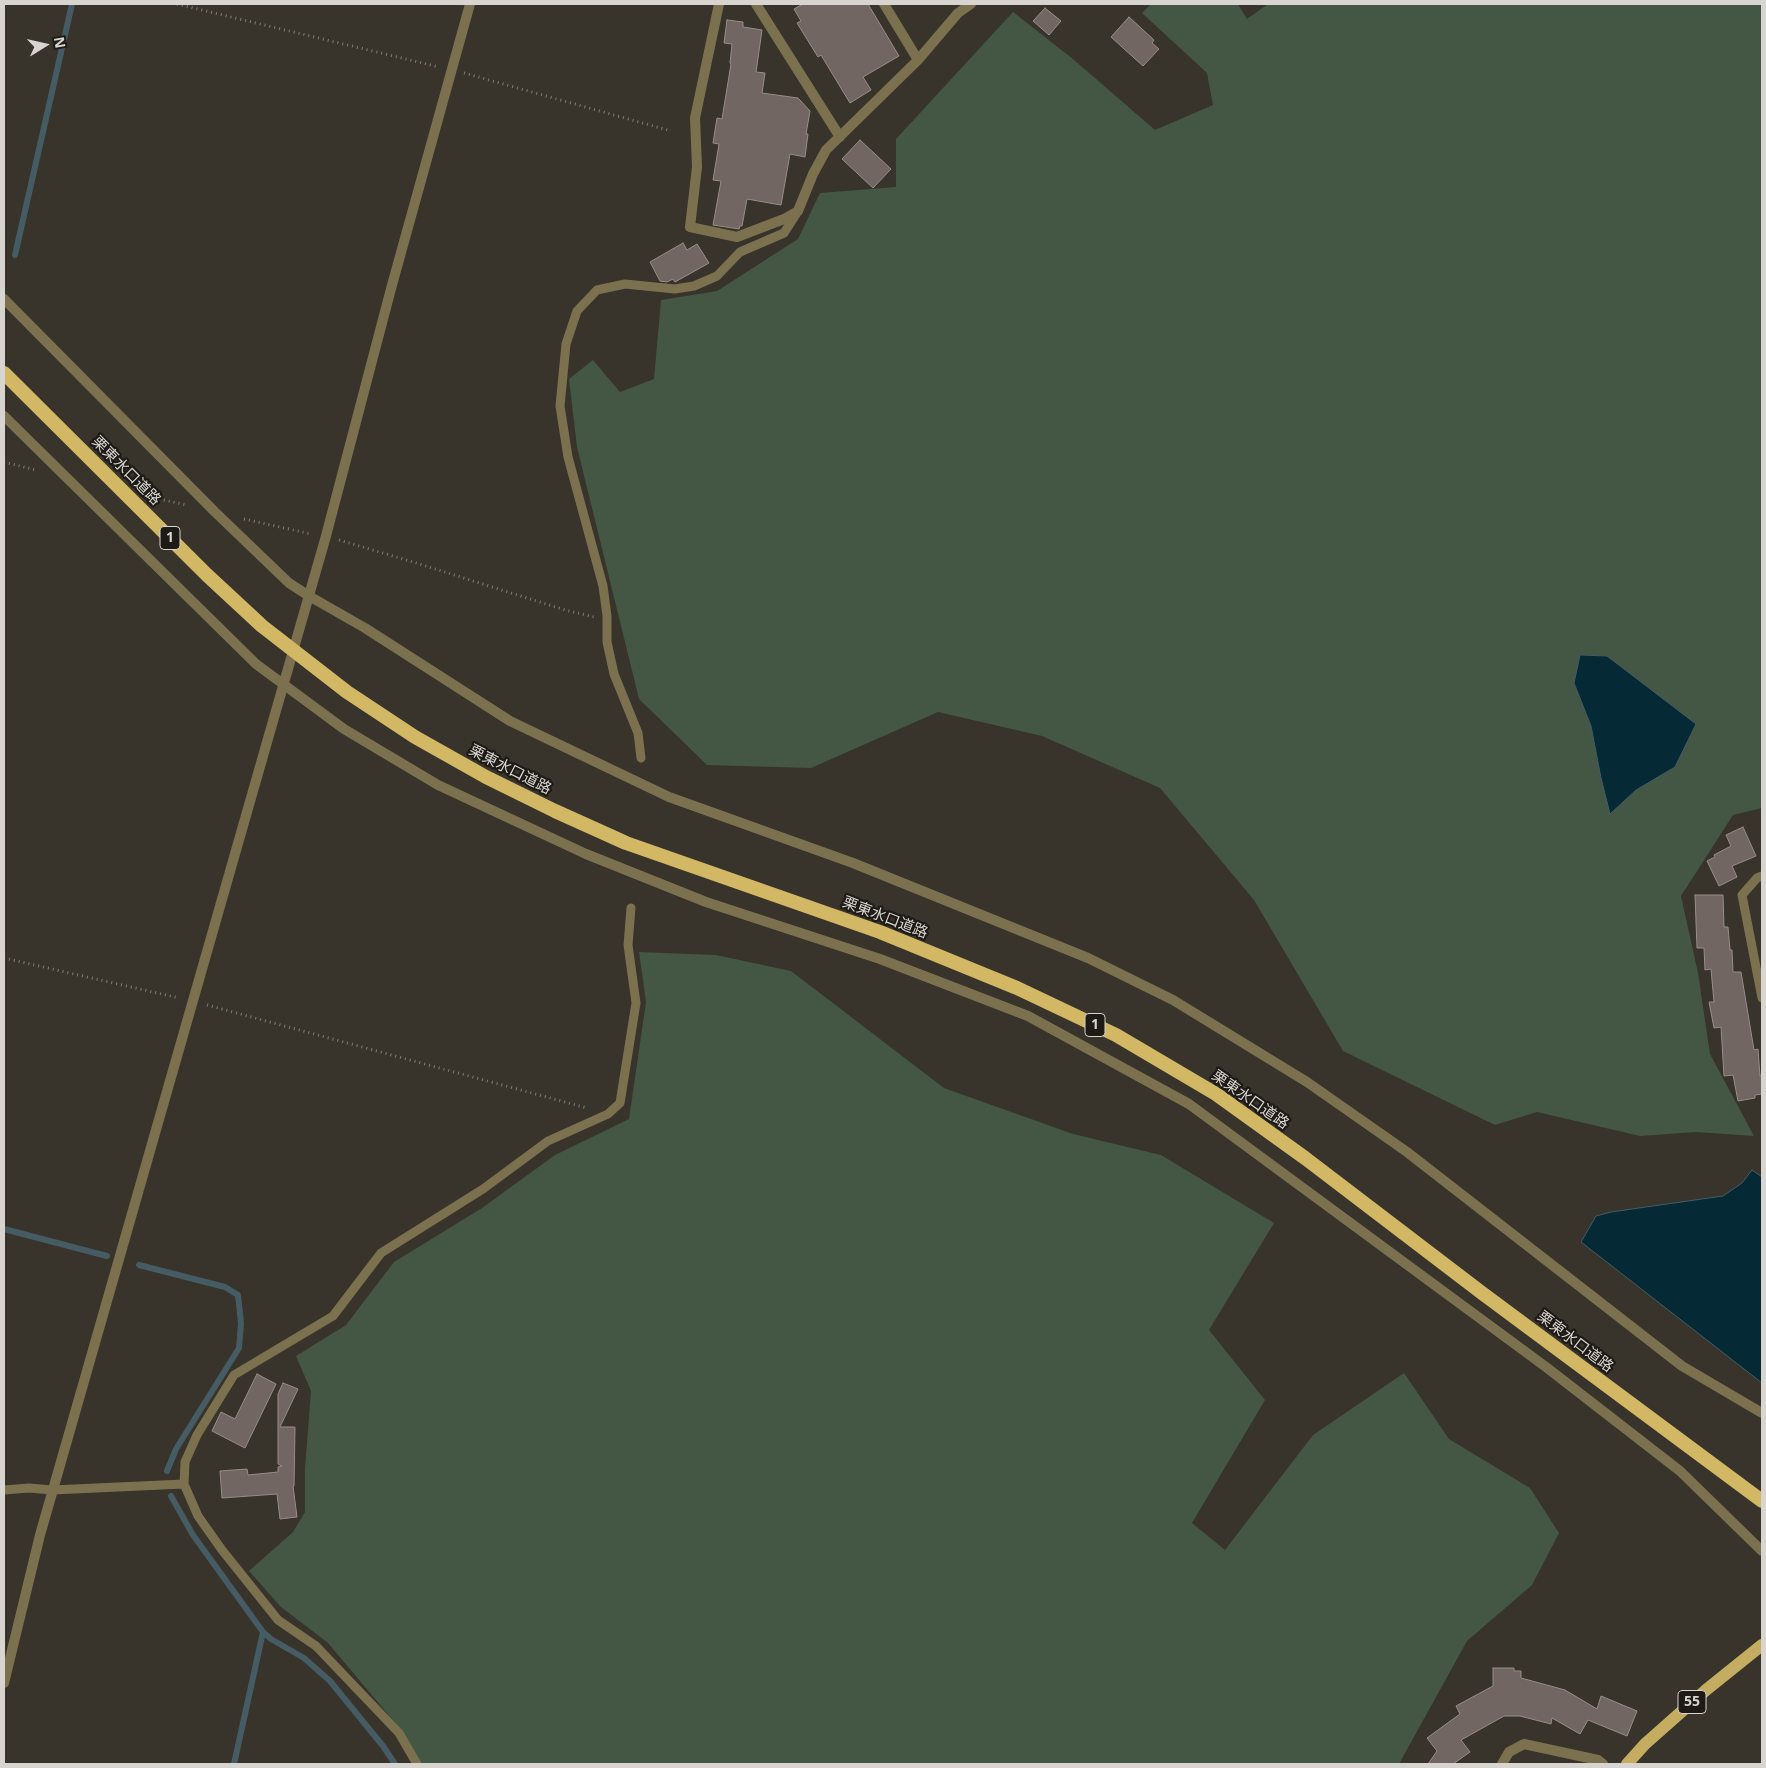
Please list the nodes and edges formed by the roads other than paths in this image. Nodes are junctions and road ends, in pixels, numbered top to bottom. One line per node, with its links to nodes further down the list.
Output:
1 (470, 4): 12 (street)
2 (719, 4): 8 (street)
3 (756, 4): 7 (street)
4 (884, 4): 6 (street)
5 (971, 4): 6 (street)
6 (918, 60): 7 (street)
7 (840, 137): 8 (street)
8 (798, 211): 14 (lane)
9 (4, 299): 12 (street)
10 (4, 373): 22 (highway, 栗東水口道路 / 1)
11 (4, 416): 13 (street)
12 (309, 596): 13 (street); 18 (street)
13 (284, 683): 21 (street); 23 (street)
14 (641, 758)
15 (1762, 876): 17 (lane)
16 (631, 908): 19 (lane)
17 (1762, 998)
18 (1762, 1413)
19 (184, 1484): 21 (lane); 26 (lane)
20 (4, 1490): 21 (lane)
21 (52, 1490): 25 (street)
22 (1762, 1502)
23 (1762, 1551)
24 (1762, 1645): 29 (main road, 55)
25 (4, 1683)
26 (417, 1764)
27 (1502, 1764): 28 (street)
28 (1603, 1764)
29 (1627, 1764)

